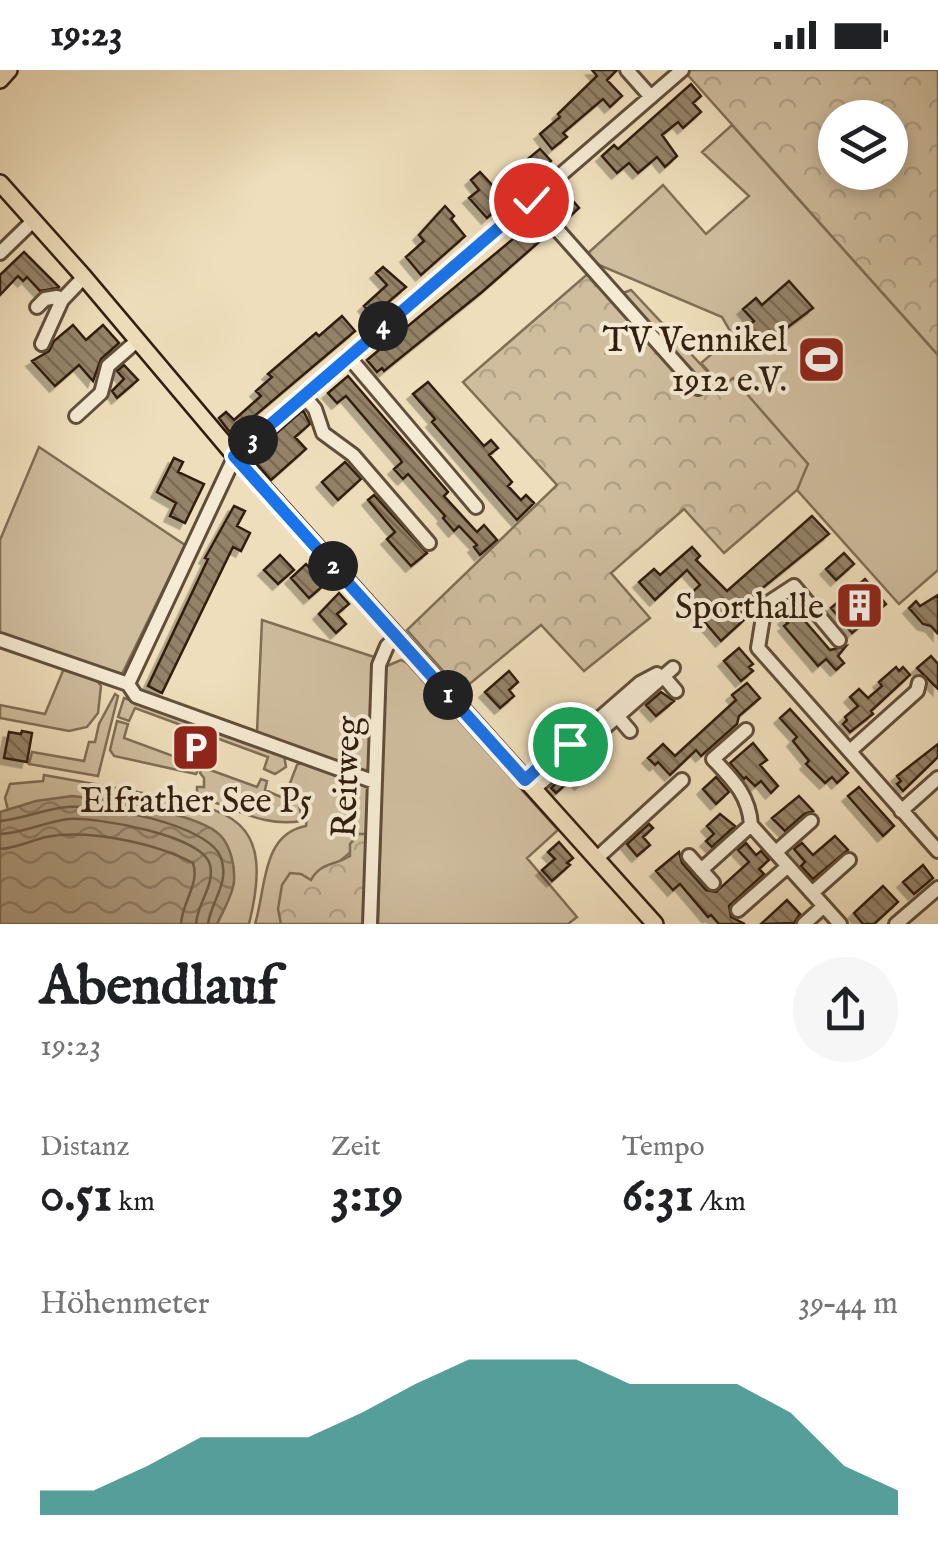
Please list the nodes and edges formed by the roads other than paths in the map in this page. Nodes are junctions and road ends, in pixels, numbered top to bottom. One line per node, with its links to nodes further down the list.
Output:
1 (9, 70): 4 (main road)
2 (626, 70): 5 (street)
3 (682, 70): 5 (street)
4 (0, 80)
5 (651, 97): 7 (street)
6 (0, 184): 8 (main road)
7 (531, 200): 15 (street); 16 (street)
8 (34, 220): 9 (street); 10 (main road)
9 (0, 252)
10 (84, 277): 11 (street); 13 (main road)
11 (62, 300): 12 (street); 14 (street)
12 (37, 307)
13 (138, 340): 18 (street); 19 (main road)
14 (42, 344)
15 (348, 356): 17 (street); 20 (street)
16 (698, 388)
17 (303, 395): 19 (street); 21 (street)
18 (76, 416)
19 (234, 456): 22 (main road); 27 (street)
20 (476, 507)
21 (429, 543)
22 (396, 637): 37 (street, Reitweg); 38 (main road)
23 (0, 640): 27 (street)
24 (839, 640): 34 (street)
25 (665, 673): 28 (street); 29 (street); 33 (street)
26 (918, 683): 34 (street)
27 (128, 684): 37 (street)
28 (676, 691)
29 (618, 717): 31 (street); 38 (street)
30 (746, 730): 41 (street)
31 (630, 731)
32 (549, 735): 33 (street)
33 (560, 748): 38 (street)
34 (850, 751): 39 (street)
35 (938, 778): 39 (street)
36 (682, 780): 45 (street)
37 (375, 782): 54 (street, Reitweg)
38 (529, 784): 45 (main road)
39 (901, 811): 42 (street)
40 (811, 821): 43 (street)
41 (752, 825): 43 (street); 48 (street)
42 (938, 851)
43 (776, 852): 47 (street)
44 (690, 856): 48 (street)
45 (596, 859): 55 (main road)
46 (849, 860): 51 (street)
47 (788, 866): 51 (street); 53 (street)
48 (701, 870): 49 (street)
49 (713, 883)
50 (938, 888): 58 (street)
51 (812, 893): 52 (street)
52 (824, 906): 56 (street); 57 (street)
53 (738, 910)
54 (370, 924)
55 (655, 924)
56 (804, 924)
57 (840, 924)
58 (896, 924)

